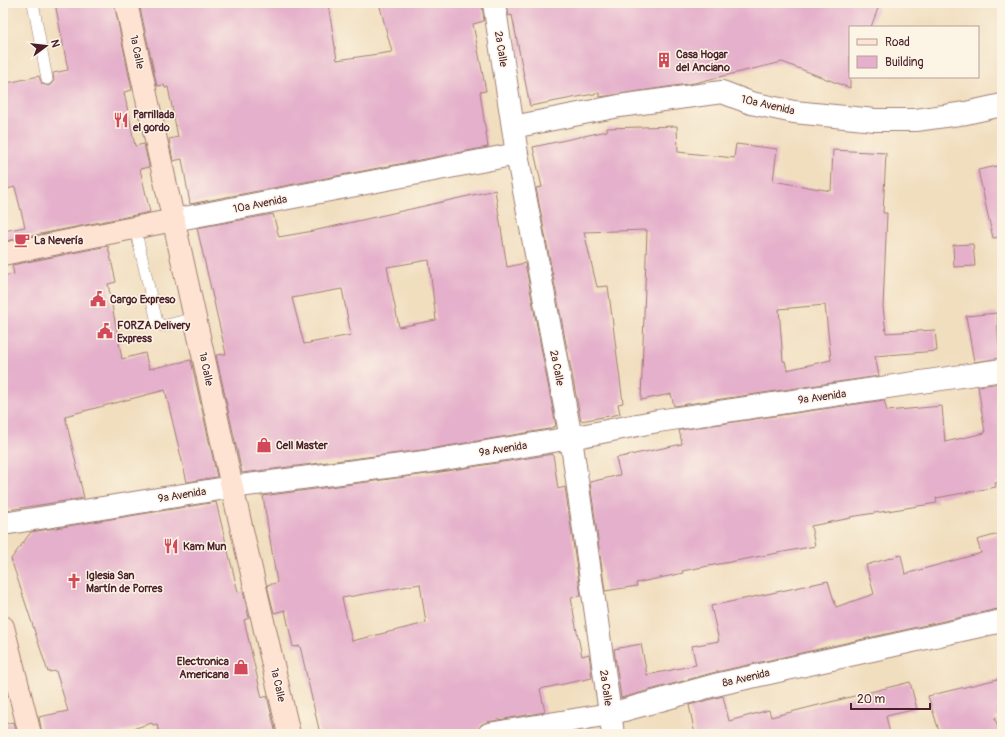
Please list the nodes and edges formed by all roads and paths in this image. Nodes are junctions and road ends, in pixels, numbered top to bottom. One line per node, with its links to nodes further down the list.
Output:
1 (33, 3): 4 (lane)
2 (126, 3): 8 (main road, 1a Calle)
3 (494, 3): 6 (street, 2a Calle)
4 (47, 79)
5 (1002, 106): 6 (street, 10a Avenida)
6 (512, 127): 7 (street, 2a Calle)
7 (517, 154): 8 (street, 10a Avenida); 13 (street, 2a Calle)
8 (174, 220): 9 (main road, 10a Avenida); 11 (main road, 1a Calle)
9 (135, 228): 10 (main road, 10a Avenida); 11 (lane)
10 (3, 254)
11 (195, 318): 14 (main road, 1a Calle)
12 (1002, 370): 13 (street, 9a Avenida)
13 (571, 438): 14 (street, 9a Avenida); 18 (street, 2a Calle)
14 (232, 487): 15 (street, 9a Avenida); 20 (main road, 1a Calle)
15 (3, 524)
16 (1002, 621): 18 (street, 8a Avenida)
17 (3, 627): 19 (main road)
18 (612, 724): 21 (street, 8a Avenida)
19 (30, 734)
20 (289, 734)
21 (489, 734)

